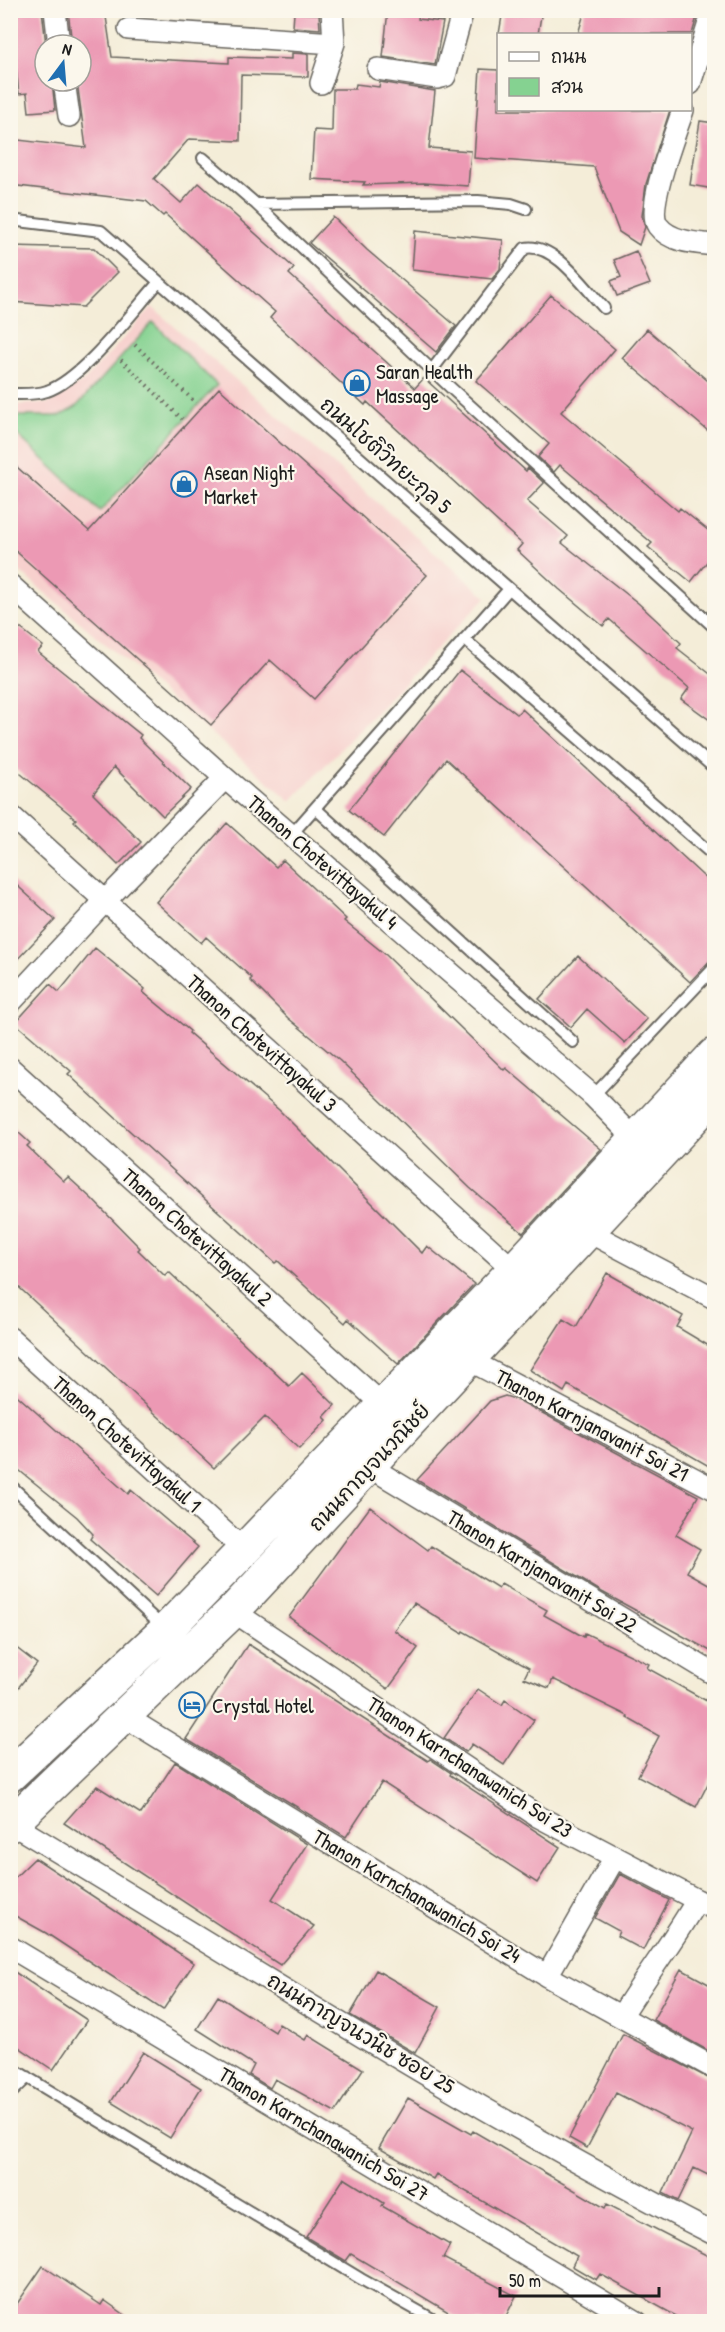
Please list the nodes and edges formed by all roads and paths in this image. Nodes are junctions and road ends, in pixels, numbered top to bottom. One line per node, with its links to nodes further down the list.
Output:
1 (55, 10): 6 (street)
2 (332, 10): 7 (street)
3 (463, 10): 8 (street)
4 (713, 10): 9 (street)
5 (129, 30): 7 (street)
6 (58, 33)
7 (334, 43): 10 (street)
8 (378, 69)
9 (692, 78)
10 (321, 82)
11 (66, 93): 13 (street)
12 (683, 111): 18 (street)
13 (69, 116)
14 (203, 158): 15 (lane)
15 (256, 204): 16 (lane); 23 (lane)
16 (526, 208)
17 (10, 220): 19 (lane, ถนนโชติวิทยะกุล 5)
18 (714, 245)
19 (159, 282): 24 (lane); 28 (lane, ถนนโชติวิทยะกุล 5)
20 (604, 308): 23 (lane)
21 (135, 345): 25 (path)
22 (122, 360): 26 (path)
23 (432, 370): 29 (lane)
24 (10, 394)
25 (196, 403)
26 (182, 418)
27 (10, 585): 32 (street, Thanon Chotevittayakul 4)
28 (509, 589): 30 (lane); 31 (lane, ถนนโชติวิทยะกุล 5)
29 (714, 627)
30 (464, 639): 33 (lane); 36 (lane)
31 (714, 768)
32 (225, 778): 35 (street, Thanon Chotevittayakul 4); 37 (street)
33 (315, 808): 35 (lane); 40 (lane)
34 (10, 815): 37 (street, Thanon Chotevittayakul 3)
35 (291, 834): 43 (street, Thanon Chotevittayakul 4)
36 (714, 856)
37 (105, 901): 39 (street); 47 (street, Thanon Chotevittayakul 3)
38 (714, 968): 43 (lane)
39 (10, 1003)
40 (573, 1042)
41 (714, 1055): 45 (main road, ถนนกาญจนวณิชย์)
42 (10, 1068): 51 (street, Thanon Chotevittayakul 2)
43 (593, 1096): 45 (street, Thanon Chotevittayakul 4)
44 (714, 1096): 46 (main road, ถนนกาญจนวณิชย์)
45 (635, 1139): 47 (main road, ถนนกาญจนวณิชย์)
46 (589, 1232): 47 (main road, ถนนกาญจนวณิชย์); 48 (street)
47 (526, 1278): 50 (main road, ถนนกาญจนวณิชย์); 51 (main road, ถนนกาญจนวณิชย์)
48 (714, 1298)
49 (10, 1338): 55 (street, Thanon Chotevittayakul 1)
50 (469, 1360): 51 (main road, ถนนกาญจนวณิชย์); 54 (street, Thanon Karnjanavanit Soi 21)
51 (394, 1417): 52 (main road, ถนนกาญจนวณิชย์); 55 (main road, ถนนกาญจนวณิชย์)
52 (369, 1467): 56 (main road, ถนนกาญจนวณิชย์); 58 (street, Thanon Karnjanavanit Soi 22)
53 (10, 1485): 57 (lane)
54 (714, 1489)
55 (244, 1550): 57 (main road, ถนนกาญจนวณิชย์)
56 (233, 1611): 59 (main road, ถนนกาญจนวณิชย์); 62 (street, Thanon Karnchanawanich Soi 23)
57 (166, 1630): 60 (main road, ถนนกาญจนวณิชย์)
58 (714, 1674)
59 (124, 1716): 61 (main road, ถนนกาญจนวณิชย์); 65 (street, Thanon Karnchanawanich Soi 24)
60 (10, 1775)
61 (11, 1824): 71 (street, ถนนกาญจนวนิช ซอย 25)
62 (615, 1857): 63 (street, Thanon Karnchanawanich Soi 23); 65 (street)
63 (706, 1905): 66 (street)
64 (10, 1947): 73 (street, Thanon Karnchanawanich Soi 27)
65 (547, 1976): 66 (street, Thanon Karnchanawanich Soi 24)
66 (622, 2015): 68 (street, Thanon Karnchanawanich Soi 24)
67 (10, 2067): 69 (lane)
68 (714, 2068)
69 (28, 2077): 70 (lane); 72 (lane)
70 (10, 2094)
71 (714, 2234)
72 (438, 2322)
73 (637, 2322)

